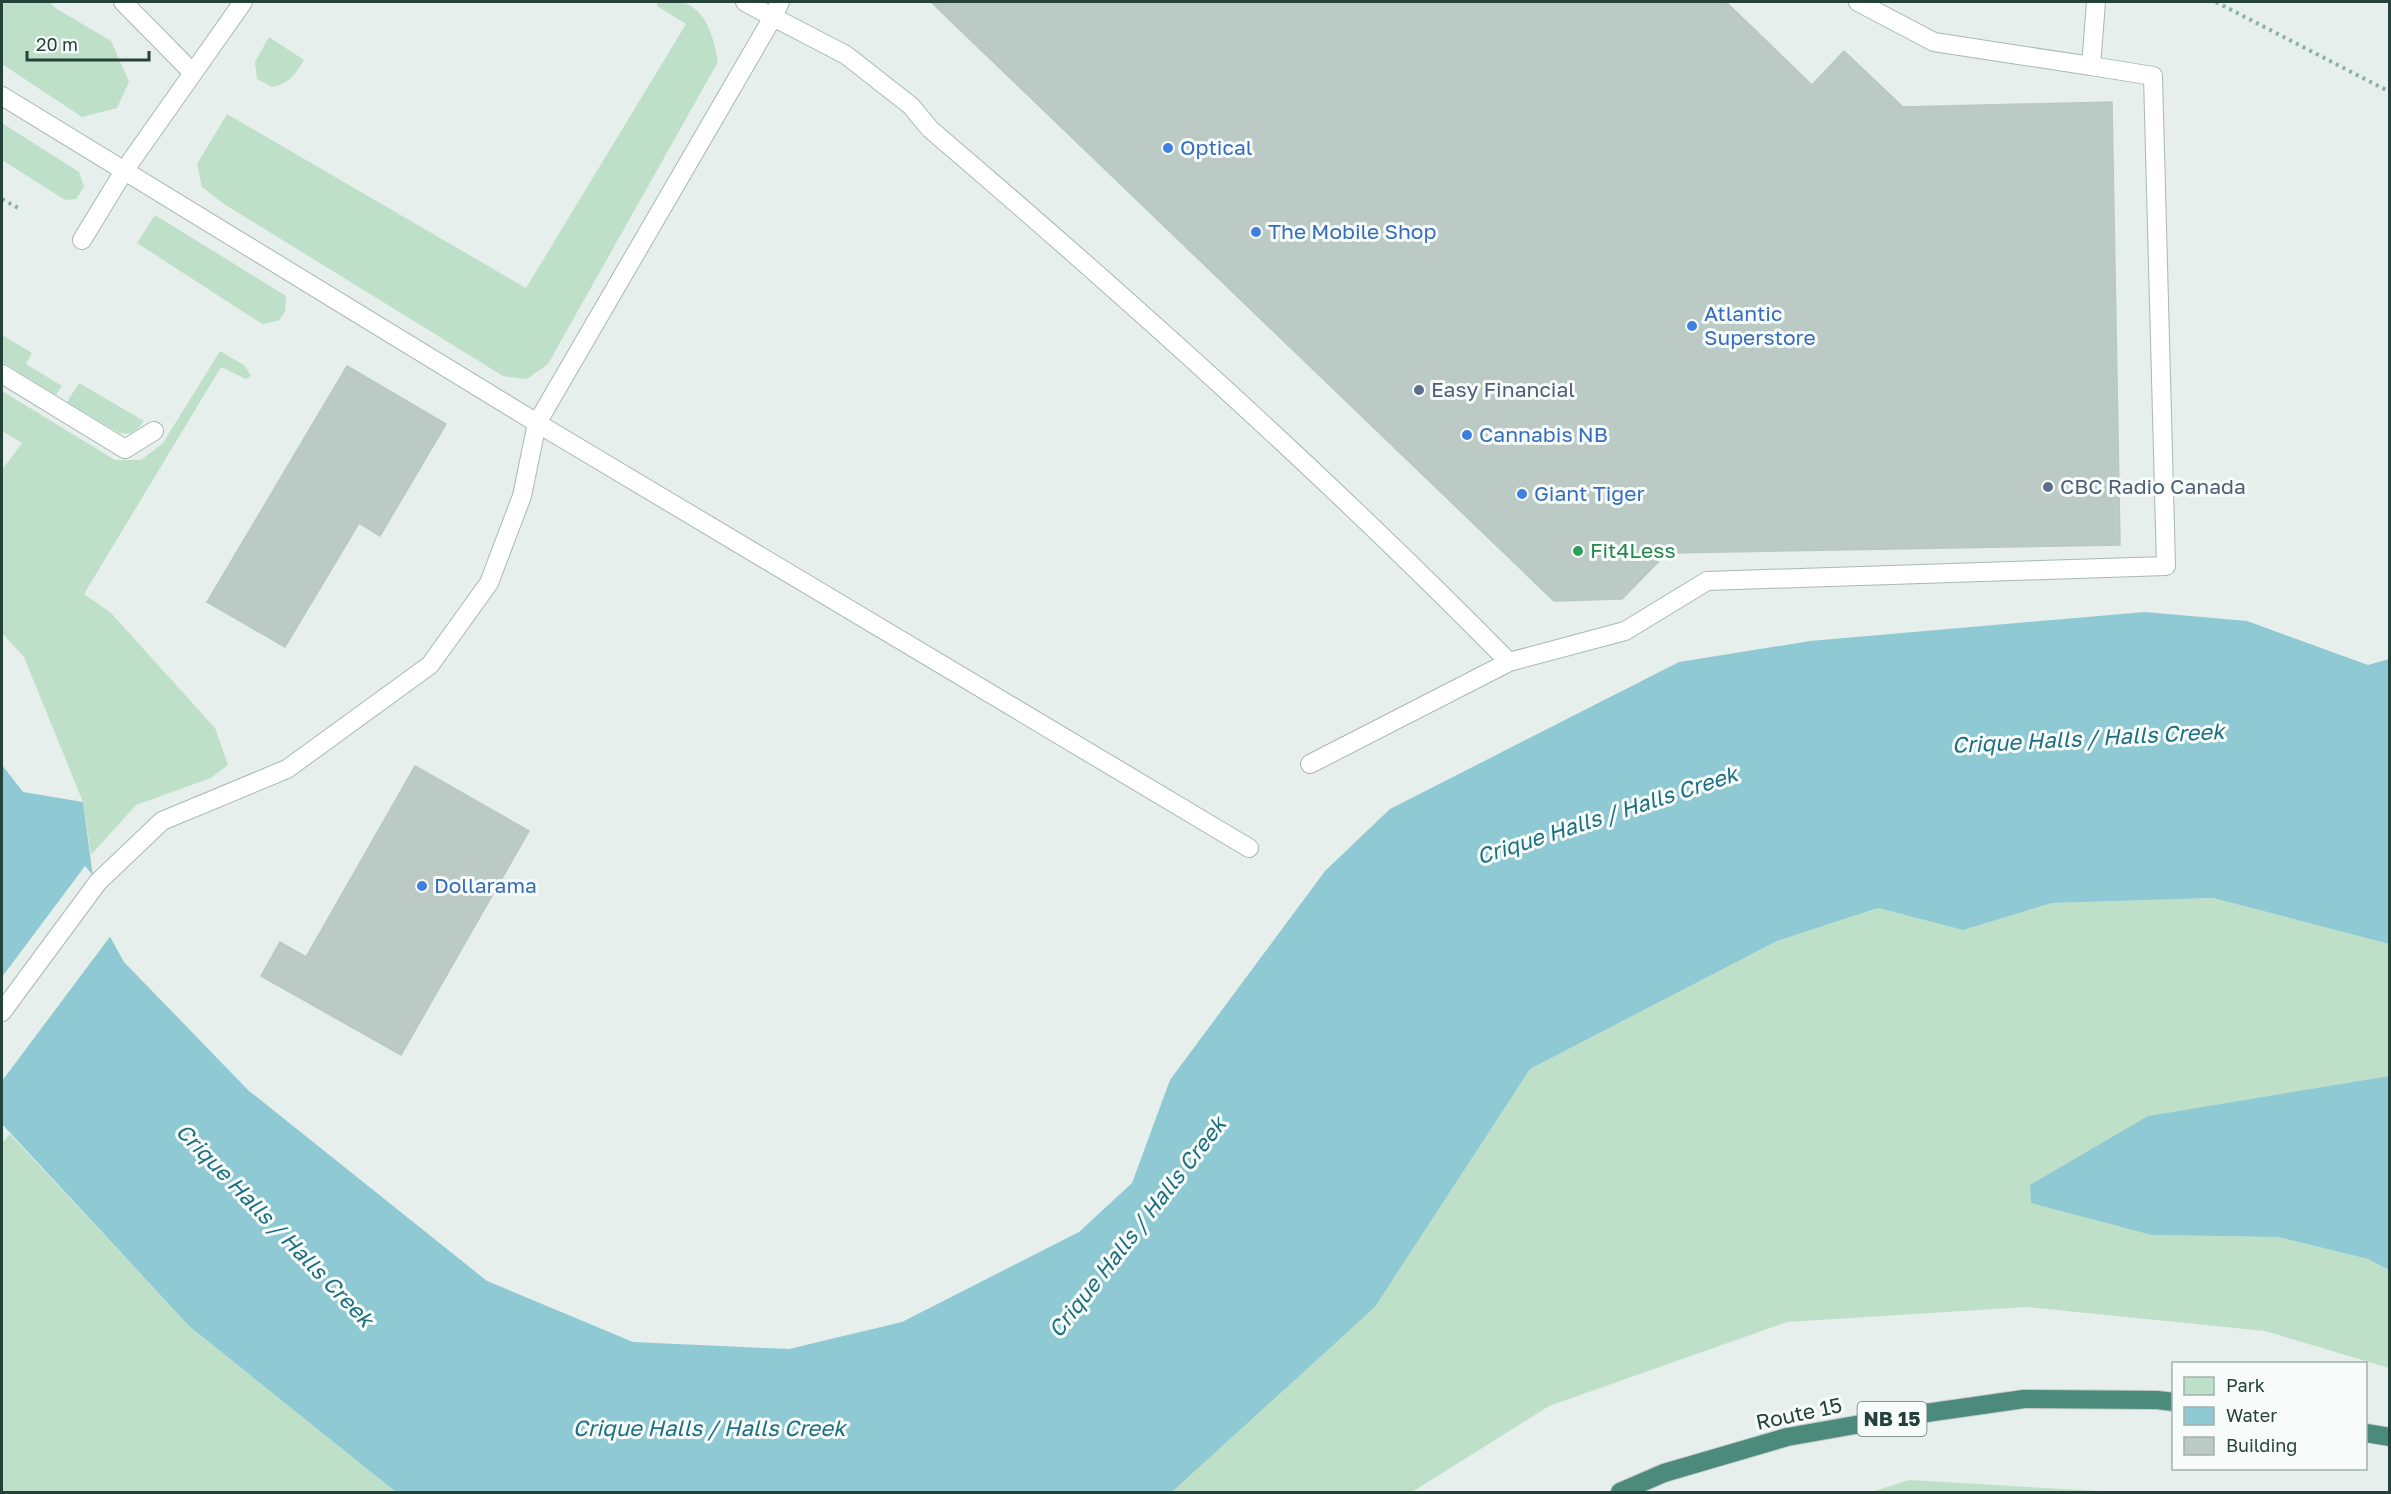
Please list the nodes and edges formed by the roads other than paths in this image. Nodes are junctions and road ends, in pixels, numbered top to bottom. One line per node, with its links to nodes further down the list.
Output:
1 (123, 2): 8 (lane)
2 (243, 2): 8 (lane)
3 (745, 2): 6 (lane)
4 (1858, 2): 7 (lane)
5 (2096, 2): 7 (lane)
6 (776, 9): 13 (lane); 15 (lane)
7 (2091, 66): 15 (lane)
8 (193, 73): 10 (lane)
9 (2, 96): 10 (lane)
10 (124, 171): 11 (lane); 13 (lane)
11 (82, 240)
12 (2, 375): 14 (lane)
13 (537, 423): 17 (lane); 18 (lane)
14 (154, 431)
15 (1509, 662): 16 (lane)
16 (1310, 764)
17 (1249, 848)
18 (2, 1012)
19 (2172, 1402): 22 (highway, Route 15 / NB 15)
20 (2367, 1433): 21 (highway)
21 (2390, 1437)
22 (1620, 1492)

